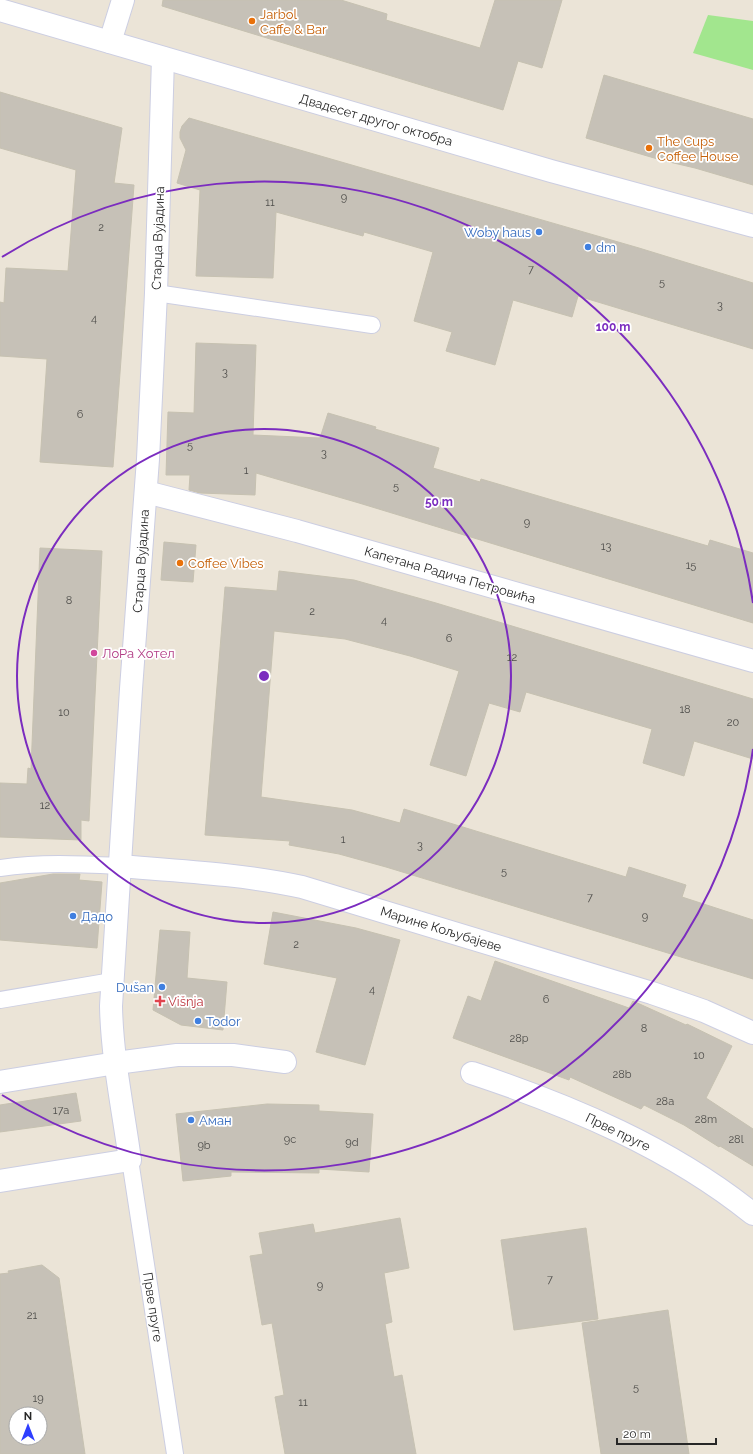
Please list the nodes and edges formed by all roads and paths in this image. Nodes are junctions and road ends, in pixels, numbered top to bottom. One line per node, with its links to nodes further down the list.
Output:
1 (123, 0): 3 (street)
2 (0, 10): 3 (street, Двадесет другог октобра)
3 (110, 42): 4 (street, Двадесет другог октобра)
4 (163, 58): 5 (street, Двадесет другог октобра); 6 (street, Старца Вујадина)
5 (753, 226)
6 (156, 293): 7 (lane); 8 (street, Старца Вујадина)
7 (372, 325)
8 (146, 492): 9 (street, Капетана Радича Петровића); 10 (street, Старца Вујадина)
9 (753, 660)
10 (119, 866): 11 (lane); 12 (street, Старца Вујадина); 14 (street, Марине Кољубајеве)
11 (0, 868)
12 (112, 981): 13 (lane); 16 (street, Старца Вујадина)
13 (0, 1000)
14 (753, 1033)
15 (285, 1062): 16 (street)
16 (116, 1063): 18 (street); 19 (street, Прве пруге)
17 (472, 1073): 21 (street, Прве пруге)
18 (0, 1082)
19 (130, 1160): 20 (street); 22 (lane, Прве пруге)
20 (0, 1181)
21 (753, 1214)
22 (175, 1454)

